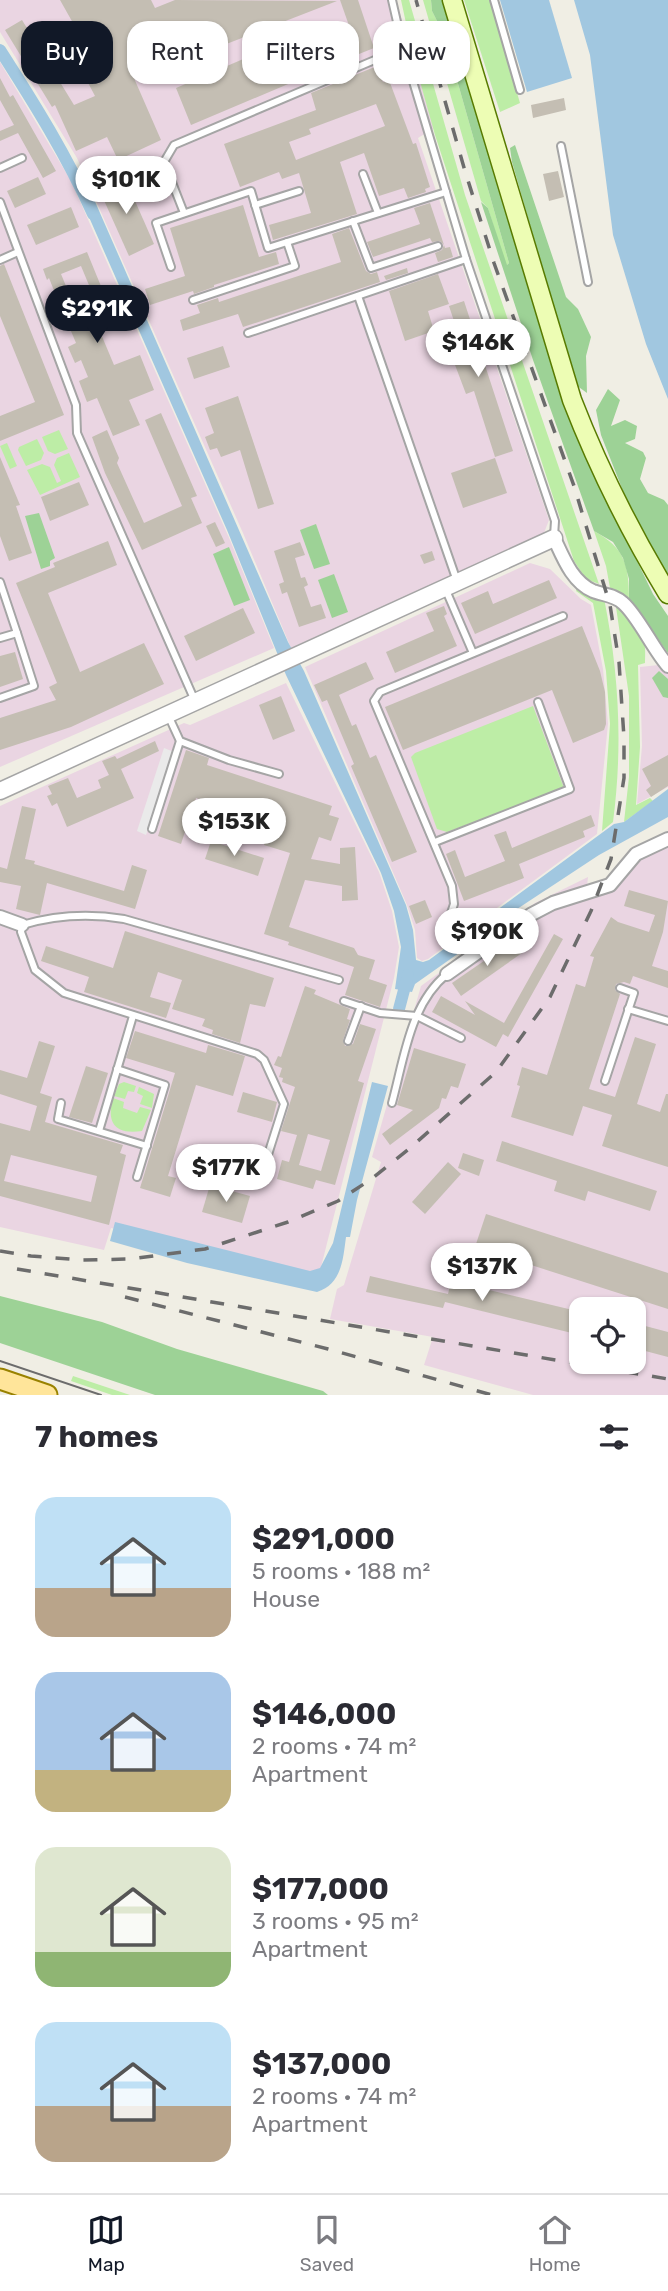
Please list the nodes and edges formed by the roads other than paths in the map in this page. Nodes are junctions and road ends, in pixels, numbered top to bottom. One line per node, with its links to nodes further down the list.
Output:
1 (392, 0): 4 (lane)
2 (452, 0): 32 (main road)
3 (494, 0): 7 (lane)
4 (397, 21)
5 (373, 61): 17 (lane)
6 (414, 84): 13 (lane)
7 (520, 90)
8 (561, 146): 25 (lane)
9 (22, 158): 10 (lane)
10 (0, 168)
11 (363, 174): 16 (lane)
12 (299, 191): 15 (lane)
13 (446, 192): 16 (lane); 22 (lane)
14 (0, 202): 21 (lane)
15 (255, 205): 17 (lane); 19 (lane)
16 (378, 213): 18 (lane)
17 (184, 214): 24 (lane)
18 (353, 221): 19 (lane); 20 (lane)
19 (287, 242): 27 (lane)
20 (438, 246)
21 (19, 252): 23 (lane); 39 (lane)
22 (466, 259): 26 (lane); 29 (lane)
23 (0, 260)
24 (171, 268)
25 (588, 282)
26 (358, 296): 28 (lane); 31 (lane)
27 (192, 300)
28 (248, 333)
29 (554, 538): 31 (street); 37 (street)
30 (0, 582): 34 (lane)
31 (451, 584): 36 (lane); 39 (street)
32 (668, 594)
33 (563, 616): 36 (lane)
34 (17, 633): 35 (lane); 38 (lane)
35 (0, 638)
36 (472, 653): 47 (lane)
37 (668, 667)
38 (0, 698)
39 (195, 701): 41 (street)
40 (538, 702): 47 (lane)
41 (168, 713): 42 (lane); 44 (street)
42 (180, 741): 43 (lane); 45 (lane)
43 (279, 774)
44 (0, 790)
45 (152, 829)
46 (668, 839): 51 (street)
47 (435, 842): 48 (lane)
48 (451, 913)
49 (0, 917): 50 (street)
50 (22, 925): 52 (lane); 57 (lane)
51 (447, 974): 58 (lane)
52 (339, 980)
53 (620, 988): 56 (lane)
54 (344, 1001): 55 (lane)
55 (360, 1006): 58 (lane); 61 (lane)
56 (628, 1009): 59 (lane); 63 (lane)
57 (132, 1016): 62 (lane); 68 (lane)
58 (417, 1016): 60 (lane); 65 (lane)
59 (668, 1021)
60 (461, 1038)
61 (348, 1041)
62 (117, 1069): 66 (lane); 67 (lane)
63 (605, 1082)
64 (61, 1103): 66 (lane)
65 (392, 1103)
66 (99, 1131): 67 (lane)
67 (147, 1146): 69 (lane)
68 (265, 1164)
69 (138, 1177)
70 (0, 1379): 71 (main road)
71 (47, 1395)

